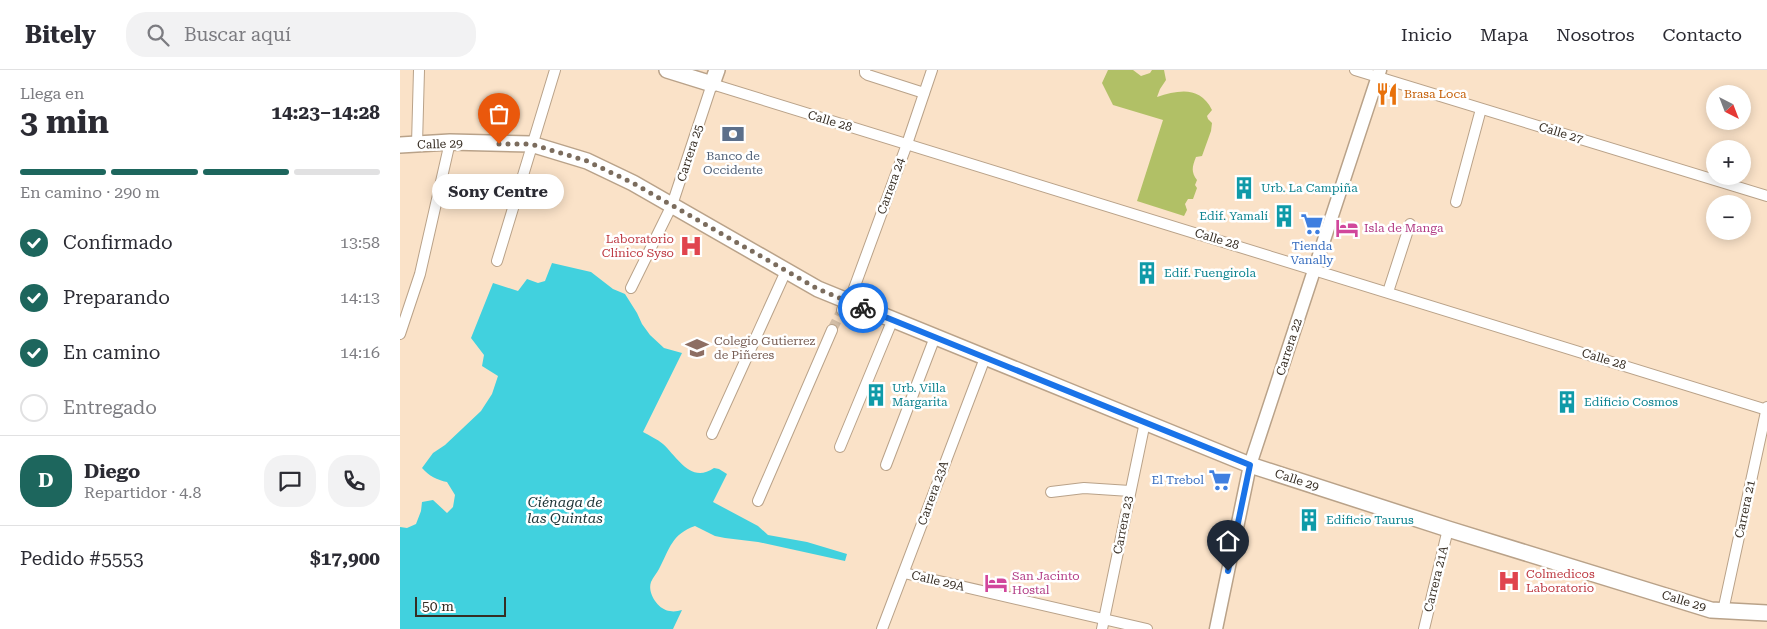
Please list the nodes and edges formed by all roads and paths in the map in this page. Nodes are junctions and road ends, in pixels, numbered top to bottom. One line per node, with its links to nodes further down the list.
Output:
1 (419, 70): 12 (street)
2 (555, 70): 13 (street)
3 (667, 70): 8 (main road, Calle 28)
4 (865, 70): 9 (street)
5 (932, 70): 9 (street, Carrera 24)
6 (1355, 70): 7 (street, Calle 27)
7 (1378, 73): 10 (street, Calle 27); 21 (street, Carrera 22)
8 (714, 77): 14 (street, Calle 28); 18 (street, Carrera 25)
9 (924, 92): 14 (street, Carrera 24)
10 (1482, 109): 16 (street, Calle 27); 17 (street)
11 (450, 142): 12 (main road, Calle 29); 13 (main road, Calle 29); 28 (street)
12 (417, 144): 15 (main road, Calle 29)
13 (531, 144): 18 (main road, Calle 29); 20 (street)
14 (907, 144): 21 (street, Calle 28); 25 (street, Carrera 24)
15 (400, 145)
16 (1767, 196)
17 (1456, 202)
18 (672, 205): 22 (main road, Calle 29); 23 (street, Carrera 25)
19 (1410, 224): 24 (street)
20 (497, 261)
21 (1314, 269): 24 (street, Calle 28); 36 (street, Carrera 22)
22 (786, 271): 25 (main road, Calle 29); 33 (street)
23 (631, 288)
24 (1388, 292): 31 (street, Calle 28)
25 (846, 304): 26 (main road, Calle 29)
26 (892, 320): 29 (main road, Calle 29); 34 (street)
27 (832, 330): 39 (street)
28 (400, 334)
29 (935, 337): 30 (main road, Calle 29); 35 (street)
30 (984, 358): 32 (main road, Calle 29); 41 (street, Carrera 23A)
31 (1767, 409): 42 (street, Carrera 21)
32 (1145, 422): 36 (main road, Calle 29); 38 (street, Carrera 23)
33 (712, 434)
34 (840, 447)
35 (886, 465)
36 (1250, 465): 40 (main road, Calle 29); 47 (street, Carrera 22)
37 (1051, 492): 38 (street)
38 (1130, 492): 44 (street, Carrera 23)
39 (758, 501)
40 (1448, 529): 42 (main road, Calle 29); 48 (street, Carrera 21A)
41 (904, 573): 44 (street, Calle 29A); 45 (street, Carrera 23A)
42 (1723, 611): 43 (main road, Calle 29)
43 (1767, 613)
44 (1103, 624): 46 (street, Calle 29A)
45 (882, 629)
46 (1147, 629)
47 (1216, 629)
48 (1424, 629)

